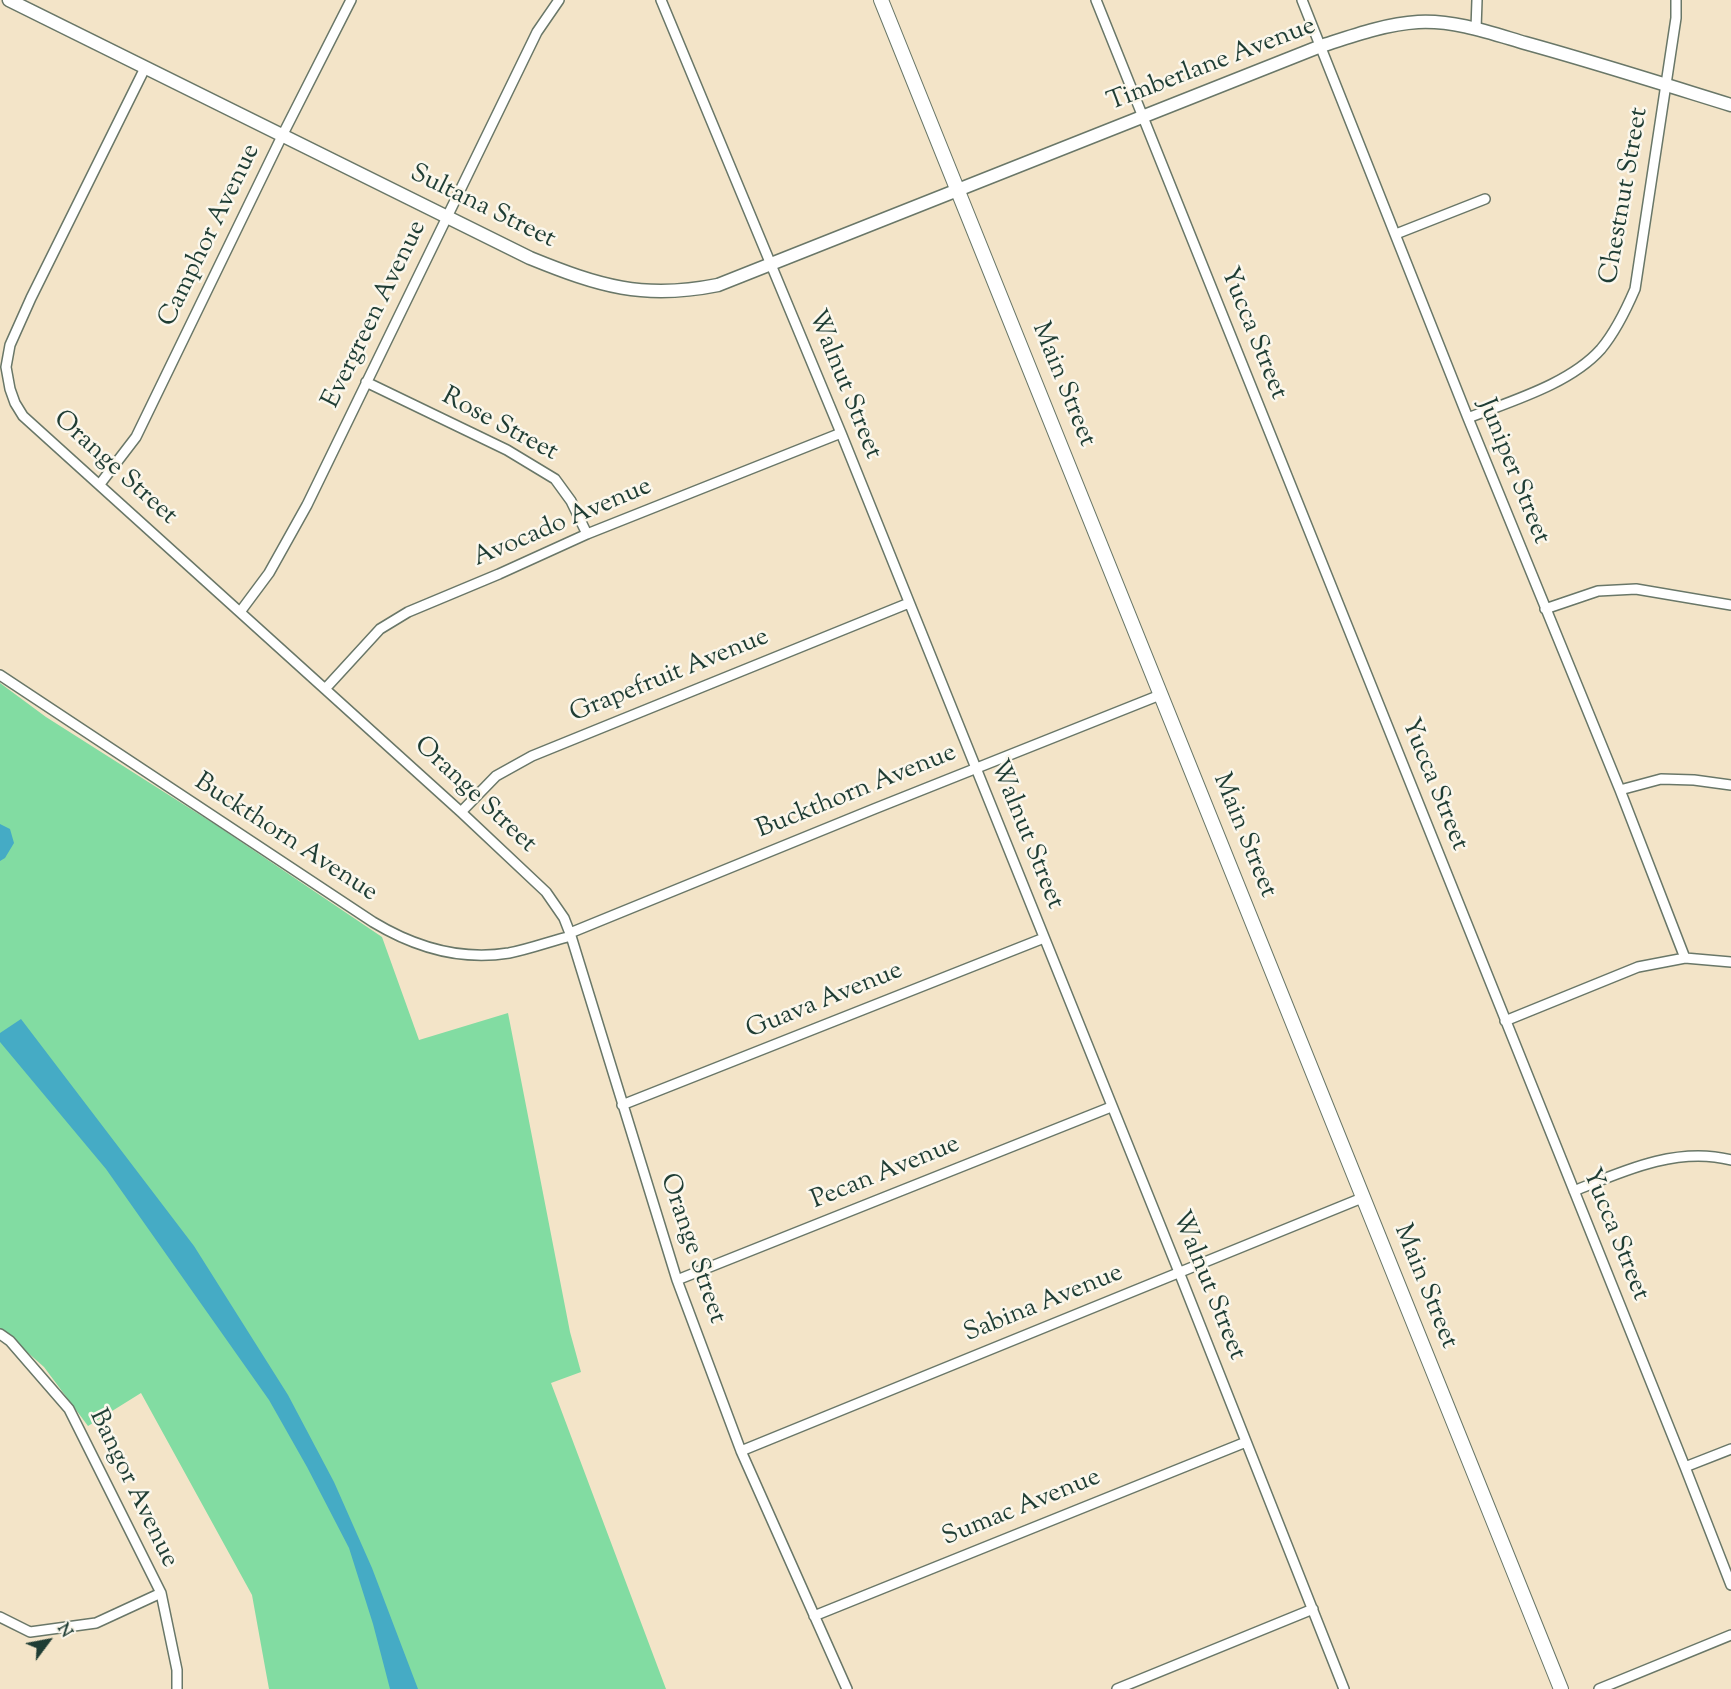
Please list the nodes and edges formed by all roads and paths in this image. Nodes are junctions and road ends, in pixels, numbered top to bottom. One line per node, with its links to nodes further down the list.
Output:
1 (9, 0): 12 (street, Sultana Street)
2 (351, 0): 16 (street, Camphor Avenue)
3 (559, 0): 19 (street, Evergreen Avenue)
4 (661, 0): 21 (street, Walnut Street)
5 (881, 0): 17 (main road, Main Street)
6 (1096, 0): 15 (street, Yucca Street)
7 (1302, 0): 11 (street, Juniper Street)
8 (1477, 0): 10 (street)
9 (1676, 0): 13 (street, Chestnut Street)
10 (1476, 29): 11 (street, Timberlane Avenue); 13 (street, Timberlane Avenue)
11 (1321, 46): 15 (street, Timberlane Avenue); 20 (street, Juniper Street)
12 (145, 68): 16 (street, Sultana Street); 25 (street, Orange Street)
13 (1665, 85): 14 (street, Timberlane Avenue); 23 (street, Chestnut Street)
14 (1731, 105)
15 (1143, 117): 17 (street, Timberlane Avenue); 42 (street, Yucca Street)
16 (282, 136): 19 (street, Sultana Street); 25 (street, Camphor Avenue)
17 (958, 191): 21 (street, Sultana Street); 33 (main road, Main Street)
18 (1485, 199): 20 (street)
19 (446, 217): 21 (street, Sultana Street); 22 (street, Evergreen Avenue)
20 (1396, 234): 23 (street, Juniper Street)
21 (771, 264): 24 (street, Walnut Street)
22 (366, 382): 26 (street, Rose Street); 30 (street, Evergreen Avenue)
23 (1468, 418): 29 (street, Juniper Street)
24 (841, 433): 26 (street, Avocado Avenue); 27 (street, Walnut Street)
25 (100, 484): 30 (street, Orange Street)
26 (587, 534): 32 (street, Avocado Avenue)
27 (909, 603): 34 (street, Walnut Street); 37 (street, Grapefruit Avenue)
28 (1731, 605): 29 (street)
29 (1545, 609): 36 (street, Juniper Street)
30 (240, 612): 32 (street, Orange Street)
31 (0, 675): 38 (street, Buckthorn Avenue)
32 (326, 689): 37 (street, Orange Street)
33 (1160, 695): 34 (street, Buckthorn Avenue); 47 (main road, Main Street)
34 (975, 768): 38 (street, Buckthorn Avenue); 39 (street, Walnut Street)
35 (1731, 785): 36 (street)
36 (1620, 790): 40 (street, Juniper Street)
37 (461, 812): 38 (street, Orange Street)
38 (571, 934): 43 (street, Orange Street)
39 (1044, 938): 43 (street, Guava Avenue); 44 (street, Walnut Street)
40 (1685, 958): 41 (street); 42 (street)
41 (1731, 962)
42 (1505, 1021): 46 (street, Yucca Street)
43 (622, 1105): 49 (street, Orange Street)
44 (1111, 1107): 48 (street, Walnut Street); 49 (street, Pecan Avenue)
45 (1731, 1161): 46 (street)
46 (1574, 1191): 54 (street, Yucca Street)
47 (1362, 1198): 48 (street, Sabina Avenue); 65 (main road, Main Street)
48 (1179, 1272): 51 (street, Walnut Street); 53 (street, Sabina Avenue)
49 (676, 1280): 53 (street, Orange Street)
50 (0, 1334): 56 (street, Bangor Avenue)
51 (1246, 1442): 57 (street, Walnut Street); 58 (street, Sumac Avenue)
52 (1731, 1449): 54 (street)
53 (741, 1451): 58 (street, Orange Street)
54 (1685, 1467): 55 (street, Yucca Street)
55 (1731, 1585)
56 (160, 1593): 59 (street); 61 (street, Bangor Avenue)
57 (1312, 1609): 63 (street); 64 (street, Walnut Street)
58 (814, 1616): 62 (street, Orange Street)
59 (0, 1617)
60 (1731, 1635): 66 (street)
61 (177, 1689)
62 (847, 1689)
63 (1117, 1689)
64 (1344, 1689)
65 (1561, 1689)
66 (1599, 1689)

